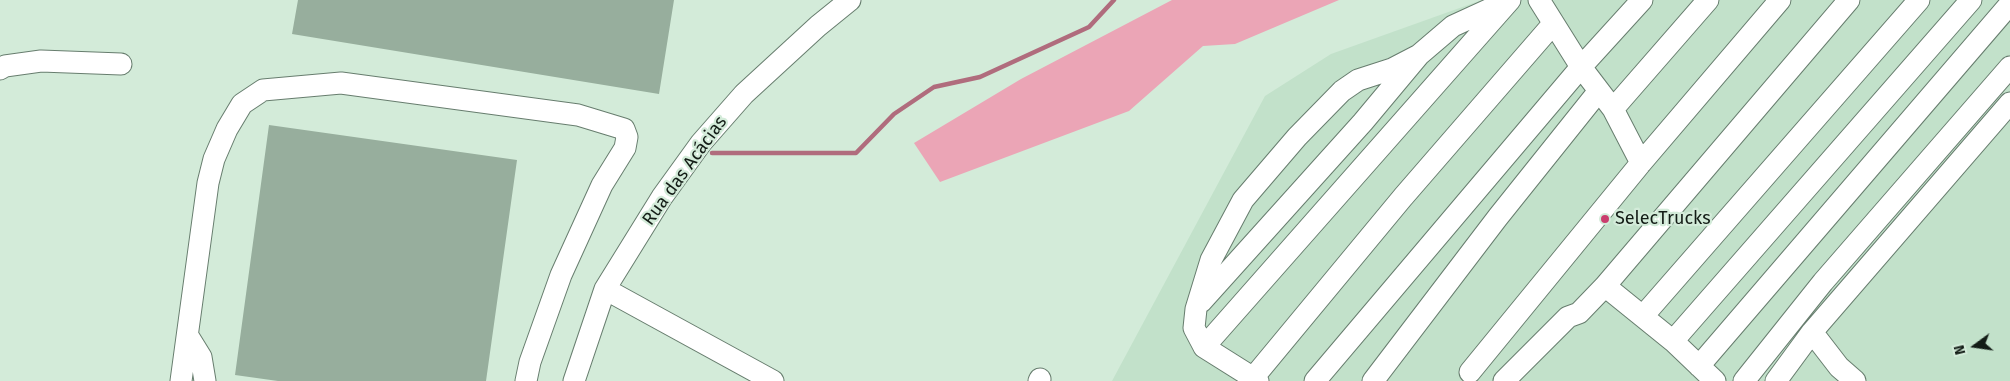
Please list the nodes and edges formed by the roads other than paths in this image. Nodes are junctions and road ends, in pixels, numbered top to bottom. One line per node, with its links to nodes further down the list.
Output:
1 (850, 0): 21 (street, Rua das Acácias)
2 (1539, 0): 10 (street)
3 (1642, 0): 14 (street)
4 (1708, 0): 18 (street)
5 (1780, 0): 19 (street)
6 (1849, 0): 20 (street)
7 (1919, 0): 23 (street)
8 (1971, 0): 26 (street)
9 (2010, 4): 28 (street)
10 (1553, 24): 14 (street); 30 (street)
11 (1419, 55): 22 (street); 22 (street); 27 (street)
12 (121, 64): 15 (street)
13 (2010, 66): 40 (street)
14 (1582, 67): 16 (street); 36 (street)
15 (0, 69)
16 (1598, 92): 18 (street); 37 (street)
17 (2010, 103): 24 (street)
18 (1613, 109): 19 (street)
19 (1641, 163): 29 (street)
20 (1605, 286): 23 (street); 38 (street)
21 (606, 289): 34 (street, Rua das Acácias); 35 (street)
22 (1196, 309): 27 (street)
23 (1642, 316): 26 (street)
24 (1812, 332): 41 (street); 42 (street)
25 (188, 336): 31 (street); 32 (street); 33 (street)
26 (1673, 341): 28 (street)
27 (1204, 347): 30 (street)
28 (1699, 366): 39 (street)
29 (1471, 378)
30 (1256, 380)
31 (181, 381)
32 (205, 381)
33 (526, 381)
34 (574, 381)
35 (774, 381)
36 (1315, 381)
37 (1373, 381)
38 (1504, 381)
39 (1715, 381)
40 (1744, 381)
41 (1776, 381)
42 (1855, 381)

